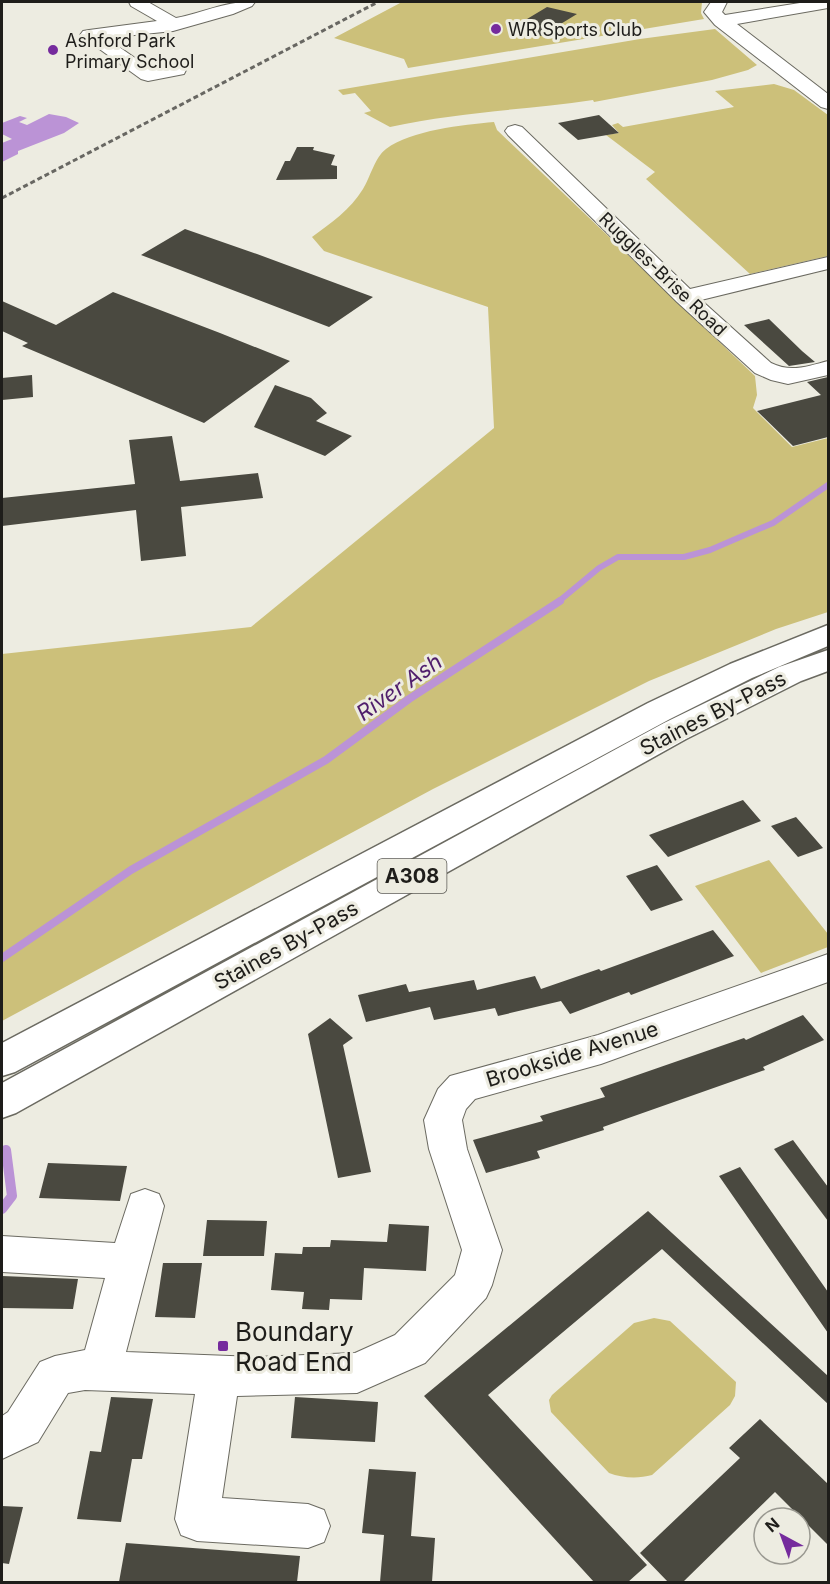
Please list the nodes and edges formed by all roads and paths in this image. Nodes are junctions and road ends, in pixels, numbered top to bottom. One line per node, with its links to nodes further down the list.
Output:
1 (137, 2): 6 (street)
2 (246, 2): 6 (street)
3 (719, 2): 5 (street)
4 (828, 3): 5 (street)
5 (721, 21): 8 (street)
6 (173, 26): 7 (street)
7 (177, 70)
8 (828, 103)
9 (515, 131): 11 (street, Ruggles-Brise Road)
10 (828, 263): 11 (street)
11 (685, 297): 12 (street, Ruggles-Brise Road)
12 (828, 369)
13 (828, 635): 16 (highway, Staines By-Pass / A308)
14 (828, 660): 17 (highway, Staines By-Pass / A308)
15 (826, 973): 22 (street, Brookside Avenue)
16 (2, 1061)
17 (2, 1102)
18 (145, 1206): 20 (street)
19 (2, 1254): 20 (street)
20 (130, 1262): 21 (street)
21 (100, 1371): 22 (street, Brookside Avenue); 23 (street, Brookside Avenue)
22 (219, 1375): 24 (street)
23 (2, 1438)
24 (308, 1526)

